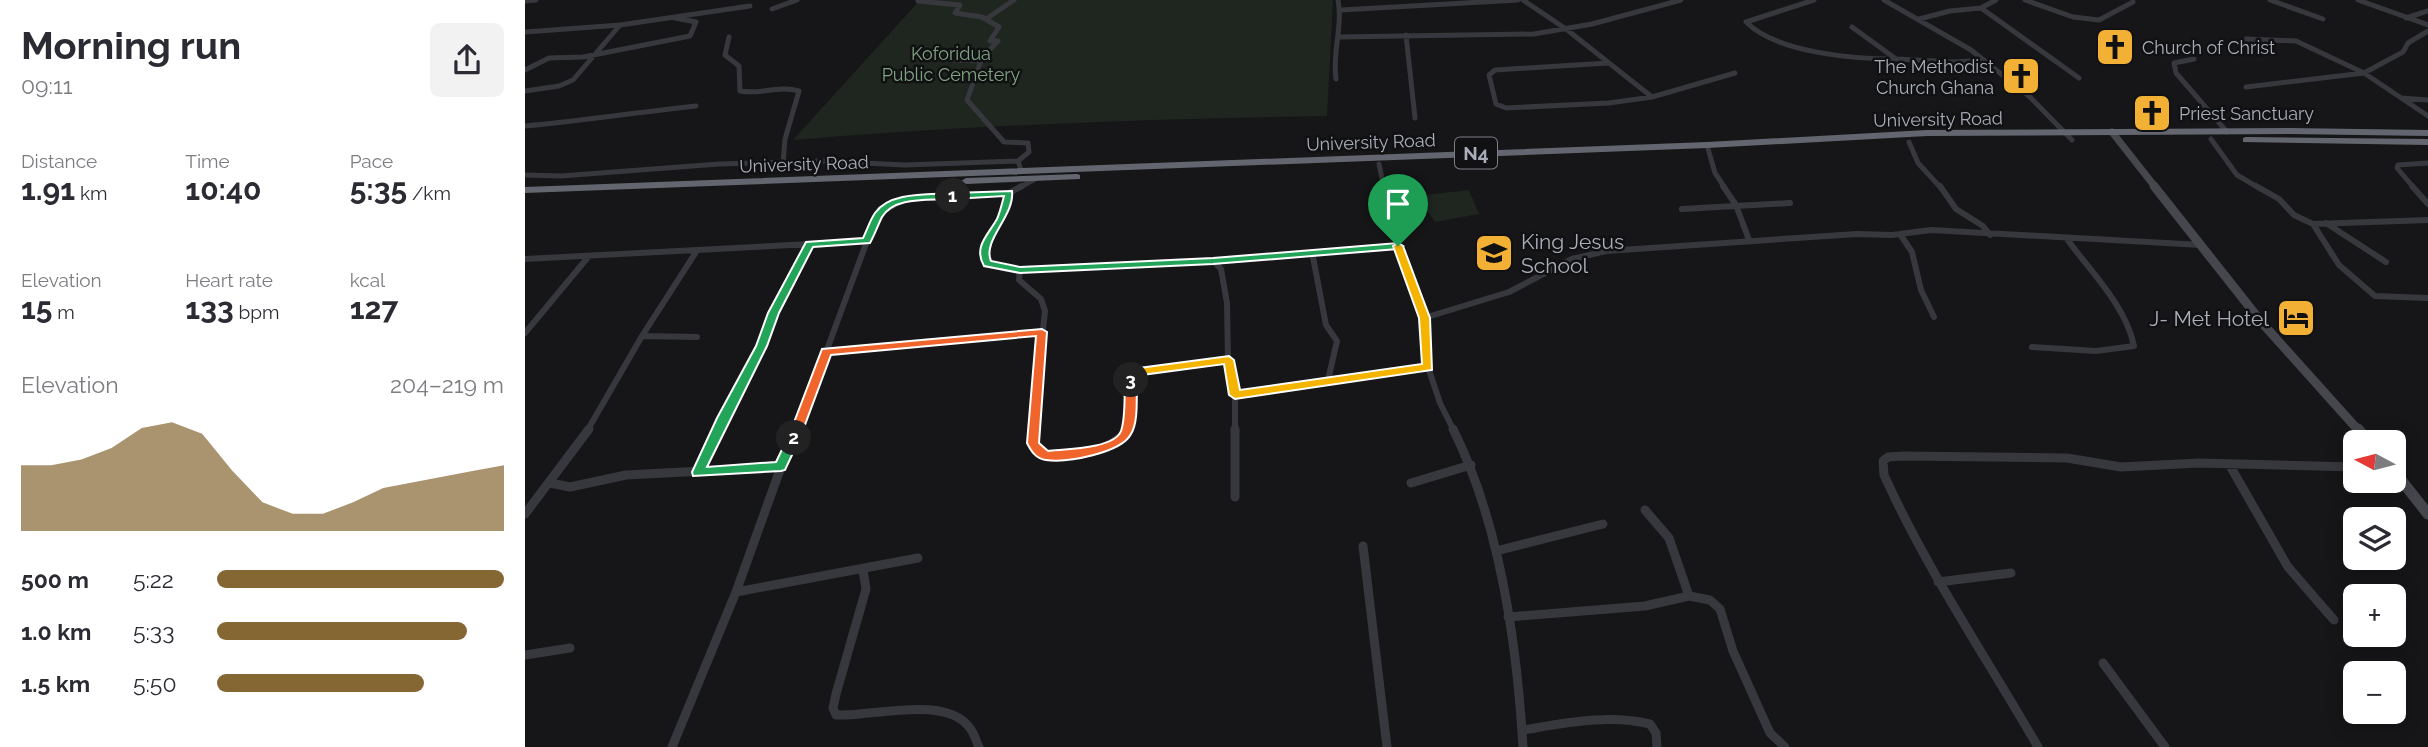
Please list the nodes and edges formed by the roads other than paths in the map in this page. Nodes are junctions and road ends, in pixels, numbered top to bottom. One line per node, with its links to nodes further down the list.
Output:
1 (536, 0): 14 (street)
2 (797, 0): 19 (street)
3 (1014, 0): 24 (street)
4 (1338, 0): 20 (street)
5 (1518, 0): 20 (street)
6 (1523, 0): 30 (street)
7 (1678, 0): 30 (street)
8 (1814, 0): 38 (street)
9 (1884, 0): 25 (street)
10 (1996, 0): 18 (street)
11 (2025, 0): 16 (street)
12 (2270, 0): 26 (street)
13 (2358, 0): 23 (street)
14 (525, 1)
15 (918, 1): 24 (street)
16 (2133, 2)
17 (750, 6): 22 (street)
18 (1981, 8): 25 (street); 47 (street)
19 (772, 9)
20 (1341, 10): 35 (street)
21 (2428, 11): 23 (street)
22 (675, 18): 27 (street); 37 (street)
23 (2406, 18): 28 (street)
24 (986, 19): 42 (street)
25 (1919, 19): 41 (street)
26 (2323, 19)
27 (620, 25): 31 (street); 37 (street)
28 (2428, 26)
29 (1852, 27): 38 (street)
30 (1566, 29): 33 (street); 43 (street)
31 (525, 32)
32 (2428, 32): 46 (street)
33 (1406, 35): 35 (street); 56 (street)
34 (729, 37): 68 (street)
35 (1338, 37): 48 (street)
36 (2246, 39): 46 (street)
37 (597, 54): 44 (street); 50 (street)
38 (1896, 59): 41 (street)
39 (2194, 59): 59 (street)
40 (952, 60): 42 (street)
41 (1985, 60): 57 (street)
42 (979, 61): 71 (street)
43 (1608, 63): 51 (street); 51 (street)
44 (525, 70)
45 (1735, 73): 51 (street)
46 (2364, 73): 49 (street); 52 (street)
47 (2079, 78)
48 (1336, 79)
49 (2246, 87)
50 (525, 91)
51 (1652, 97)
52 (2400, 98): 53 (street); 55 (street)
53 (2428, 100)
54 (696, 106): 58 (street)
55 (2428, 116)
56 (1415, 118)
57 (2052, 120): 60 (highway); 62 (street)
58 (525, 126)
59 (2227, 131): 61 (highway, University Road / N4); 63 (highway, University Road / N4)
60 (2042, 132): 62 (highway, University Road / N4); 67 (highway, University Road / N4)
61 (2428, 133)
62 (2069, 136): 63 (highway, University Road / N4); 65 (highway, University Road / N4)
63 (2115, 136): 64 (highway, University Road / N4); 90 (street)
64 (2211, 139): 66 (highway, University Road / N4); 83 (street)
65 (1909, 142): 67 (highway, University Road / N4); 85 (street)
66 (2428, 142)
67 (1708, 148): 70 (highway, University Road / N4); 71 (highway, University Road / N4); 79 (street)
68 (783, 163): 71 (street); 72 (street)
69 (2428, 163): 78 (street)
70 (1380, 164): 73 (highway, University Road / N4); 91 (street)
71 (1019, 166): 74 (highway, University Road / N4)
72 (525, 175)
73 (1035, 179): 75 (street); 76 (highway, University Road / N4)
74 (525, 190)
75 (1009, 193): 88 (street); 98 (street)
76 (525, 198)
77 (1790, 202): 79 (street)
78 (2428, 204)
79 (1736, 205): 80 (street); 87 (street)
80 (1682, 209)
81 (2428, 220): 82 (street)
82 (2325, 222): 83 (street); 97 (street)
83 (2313, 224): 99 (street)
84 (1901, 234): 85 (street); 87 (street); 100 (street)
85 (1990, 235): 86 (street)
86 (2067, 239): 90 (street); 106 (street)
87 (1748, 240): 101 (street)
88 (867, 241): 89 (street); 107 (street)
89 (810, 244): 93 (street); 117 (street)
90 (2201, 245): 112 (street)
91 (1398, 246): 92 (street); 101 (street)
92 (1312, 252): 96 (street); 110 (street)
93 (696, 253): 94 (street); 104 (street)
94 (589, 256): 95 (street); 103 (street)
95 (525, 260)
96 (1213, 261): 98 (street); 108 (street)
97 (2386, 262)
98 (1020, 270): 102 (street)
99 (2428, 298)
100 (1934, 317)
101 (1424, 318): 109 (street)
102 (1042, 332): 107 (street); 108 (street)
103 (525, 333)
104 (642, 336): 105 (street); 118 (street)
105 (697, 337)
106 (2032, 346)
107 (826, 352): 115 (street)
108 (1229, 360): 111 (street)
109 (1428, 367): 110 (street); 114 (street)
110 (1328, 380): 111 (street)
111 (1235, 395): 121 (street)
112 (2358, 430)
113 (2229, 464): 116 (street); 133 (street); 137 (street)
114 (1471, 465): 119 (street); 129 (street)
115 (781, 467): 117 (street); 134 (street)
116 (2343, 467)
117 (698, 472): 118 (street)
118 (551, 483): 125 (street)
119 (1412, 483)
120 (2406, 487): 122 (street)
121 (1235, 497)
122 (2415, 499): 123 (street); 126 (street)
123 (2428, 501)
124 (1645, 510): 135 (street)
125 (525, 514)
126 (2428, 514)
127 (1603, 524): 129 (street)
128 (1363, 546): 144 (street)
129 (1496, 551): 136 (street)
130 (918, 558): 131 (street)
131 (863, 570): 134 (street); 143 (street)
132 (2011, 573): 133 (street)
133 (1938, 582): 148 (street)
134 (736, 592): 142 (street)
135 (1689, 596): 136 (street); 147 (street)
136 (1508, 617): 141 (street)
137 (2334, 620)
138 (570, 648): 139 (street)
139 (525, 656)
140 (2103, 663): 149 (street)
141 (1523, 730): 145 (street); 146 (street)
142 (672, 747)
143 (979, 747)
144 (1387, 747)
145 (1523, 747)
146 (1657, 747)
147 (1785, 747)
148 (2038, 747)
149 (2165, 747)

